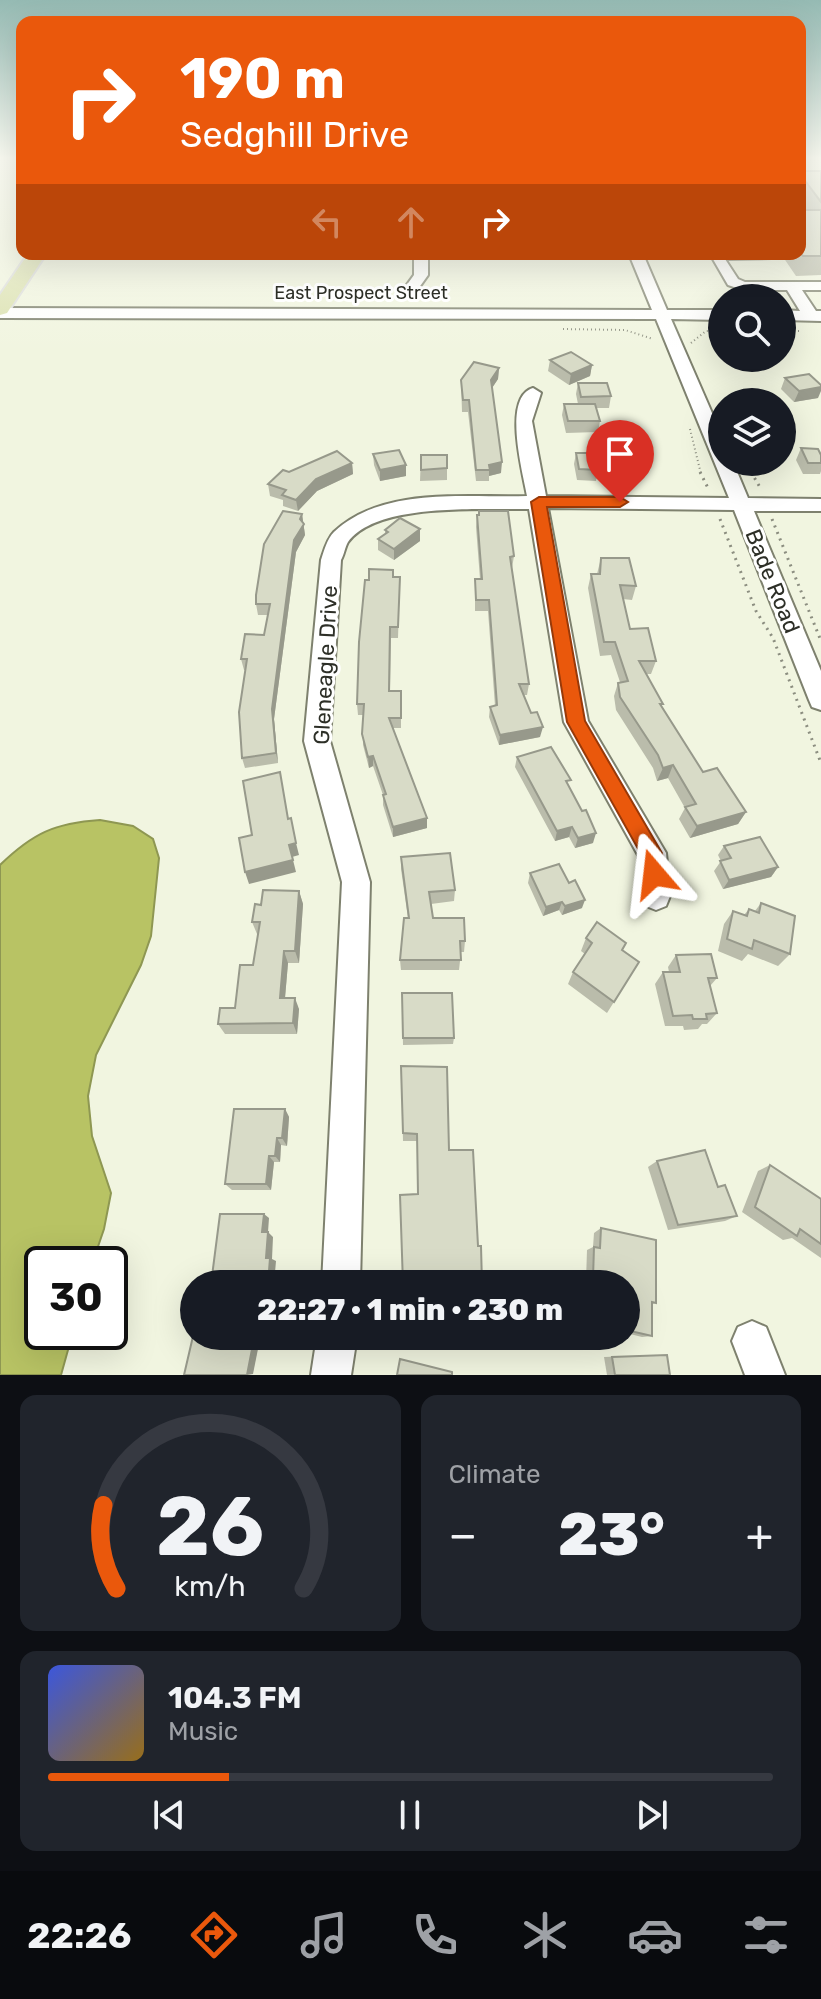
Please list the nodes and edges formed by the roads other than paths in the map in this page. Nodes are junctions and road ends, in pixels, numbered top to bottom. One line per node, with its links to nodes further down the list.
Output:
1 (33, 260): 10 (main road)
2 (421, 260): 6 (street)
3 (639, 260): 11 (street, Bade Road)
4 (719, 260): 5 (street)
5 (738, 284)
6 (413, 286)
7 (796, 286): 8 (street)
8 (821, 286)
9 (796, 291): 14 (street)
10 (0, 311): 11 (street, East Prospect Street)
11 (662, 314): 12 (street, East Prospect Street); 16 (street, Bade Road)
12 (708, 315)
13 (796, 315): 14 (street)
14 (816, 316)
15 (533, 393): 20 (street)
16 (708, 424)
17 (730, 476): 19 (street, Bade Road)
18 (821, 494): 19 (street)
19 (738, 496): 20 (street, Gleneagle Drive); 21 (street); 22 (street, Bade Road)
20 (539, 502): 23 (street); 24 (street, Gleneagle Drive)
21 (821, 505)
22 (821, 700)
23 (656, 896)
24 (342, 1270)
25 (335, 1350): 26 (street)
26 (331, 1375)

